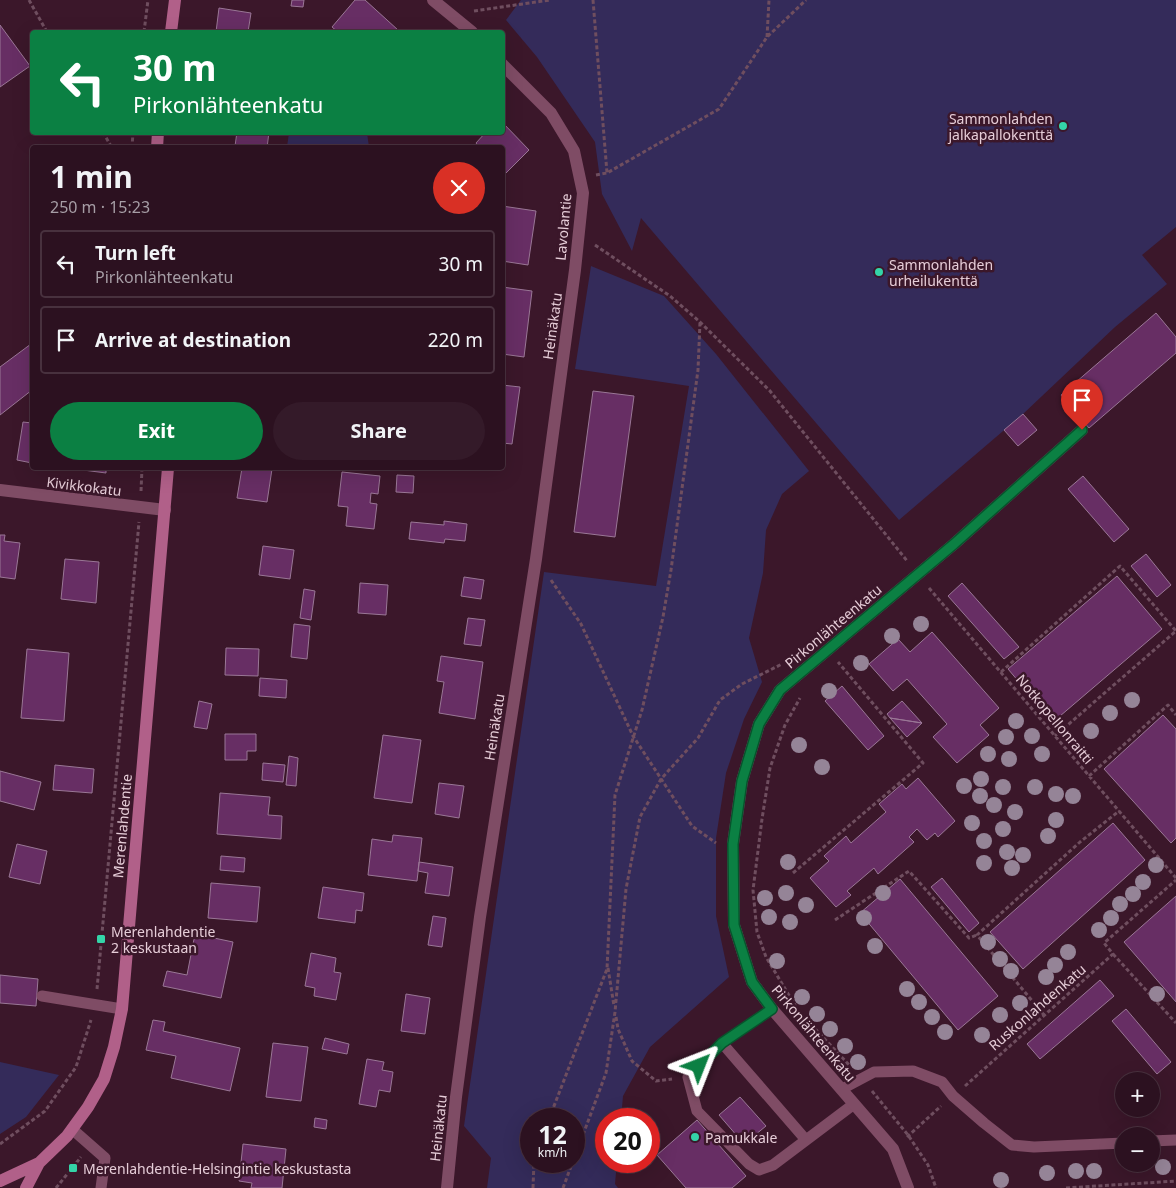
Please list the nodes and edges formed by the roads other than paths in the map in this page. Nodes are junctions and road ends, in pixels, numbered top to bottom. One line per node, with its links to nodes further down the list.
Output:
1 (175, 0): 3 (main road)
2 (433, 0): 4 (street)
3 (171, 30)
4 (470, 30)
5 (505, 67): 6 (street, Lavolantie)
6 (575, 270): 26 (street, Heinäkatu)
7 (1082, 430): 13 (street, Pirkonlähteenkatu)
8 (168, 470): 10 (main road, Merenlahdentie)
9 (0, 490): 10 (street, Kivikkokatu)
10 (165, 510): 12 (main road, Merenlahdentie)
11 (42, 996): 12 (lane)
12 (122, 1009): 17 (main road, Merenlahdentie)
13 (772, 1009): 14 (lane); 15 (street, Pirkonlähteenkatu)
14 (722, 1043): 18 (lane); 18 (lane)
15 (842, 1089): 16 (street, Pirkonlähteenkatu); 21 (lane)
16 (854, 1104): 18 (lane); 27 (street, Pirkonlähteenkatu)
17 (72, 1129): 22 (main road, Merenlahdentie); 25 (lane)
18 (806, 1140)
19 (1176, 1140): 20 (lane)
20 (1160, 1141)
21 (1115, 1144)
22 (39, 1163): 23 (main road, Merenlahdentie); 24 (main road, Merenlahdentie)
23 (0, 1181)
24 (26, 1188)
25 (101, 1188)
26 (447, 1188)
27 (908, 1188)

